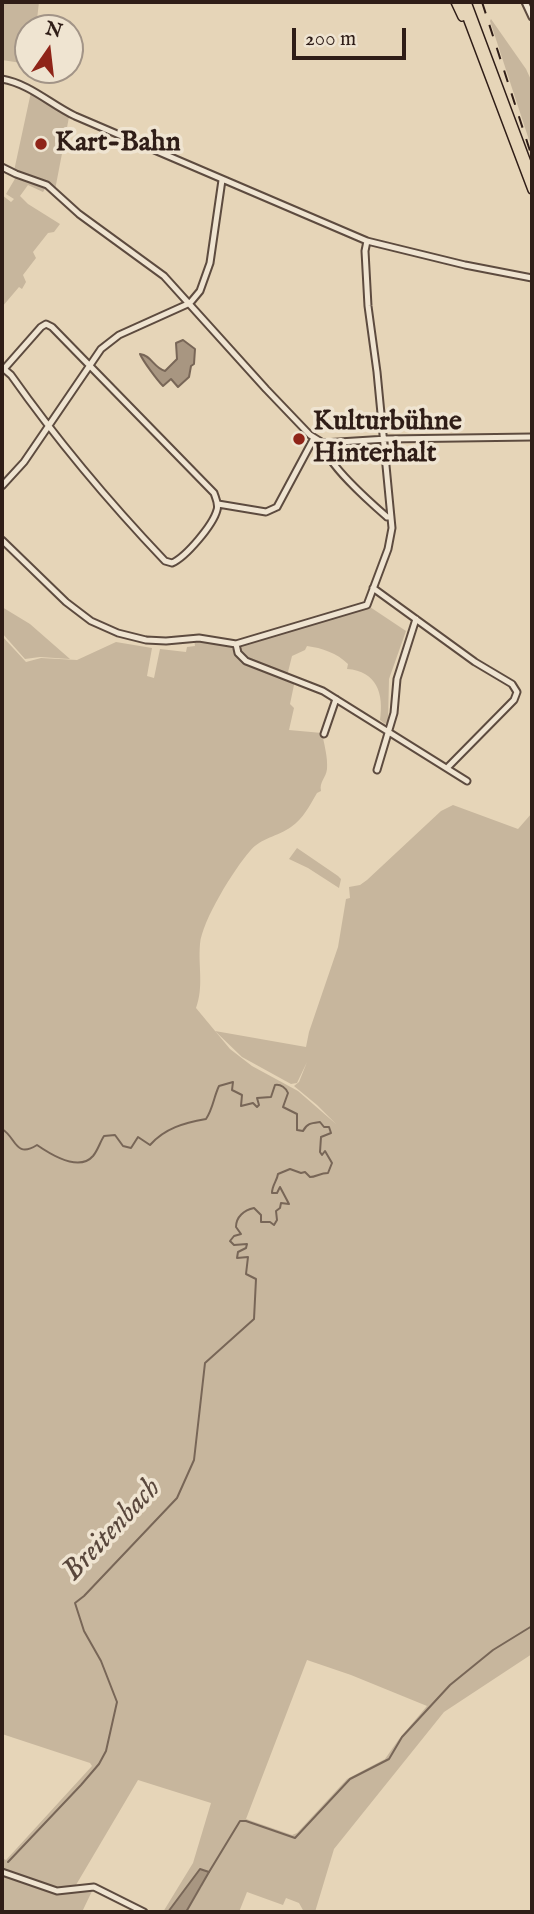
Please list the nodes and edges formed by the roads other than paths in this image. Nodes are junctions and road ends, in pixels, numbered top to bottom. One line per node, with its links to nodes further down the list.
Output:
1 (455, 2): 6 (main road)
2 (461, 2): 6 (main road)
3 (468, 2): 6 (main road)
4 (525, 2): 5 (street)
5 (532, 17)
6 (474, 29): 9 (main road); 11 (main road)
7 (2, 79): 10 (street)
8 (2, 167): 14 (street)
9 (532, 176)
10 (222, 180): 12 (street); 14 (street)
11 (532, 190)
12 (367, 241): 13 (street); 20 (street)
13 (532, 278)
14 (190, 303): 15 (street); 19 (street)
15 (90, 364): 16 (street); 17 (street); 23 (street)
16 (3, 370): 17 (street)
17 (49, 428): 22 (street); 23 (street)
18 (532, 437): 20 (street)
19 (314, 438): 21 (street); 23 (street)
20 (383, 439): 21 (street); 24 (street)
21 (323, 443): 24 (street)
22 (2, 486)
23 (218, 504)
24 (391, 517): 26 (street)
25 (2, 540): 28 (street)
26 (373, 588): 27 (street); 28 (street)
27 (416, 619): 30 (street); 32 (street)
28 (236, 644): 29 (street)
29 (336, 699): 30 (street); 31 (street)
30 (389, 732): 32 (street); 33 (street)
31 (324, 734)
32 (447, 768): 34 (street)
33 (377, 770)
34 (467, 781)
35 (2, 1872): 36 (street)
36 (144, 1912)

